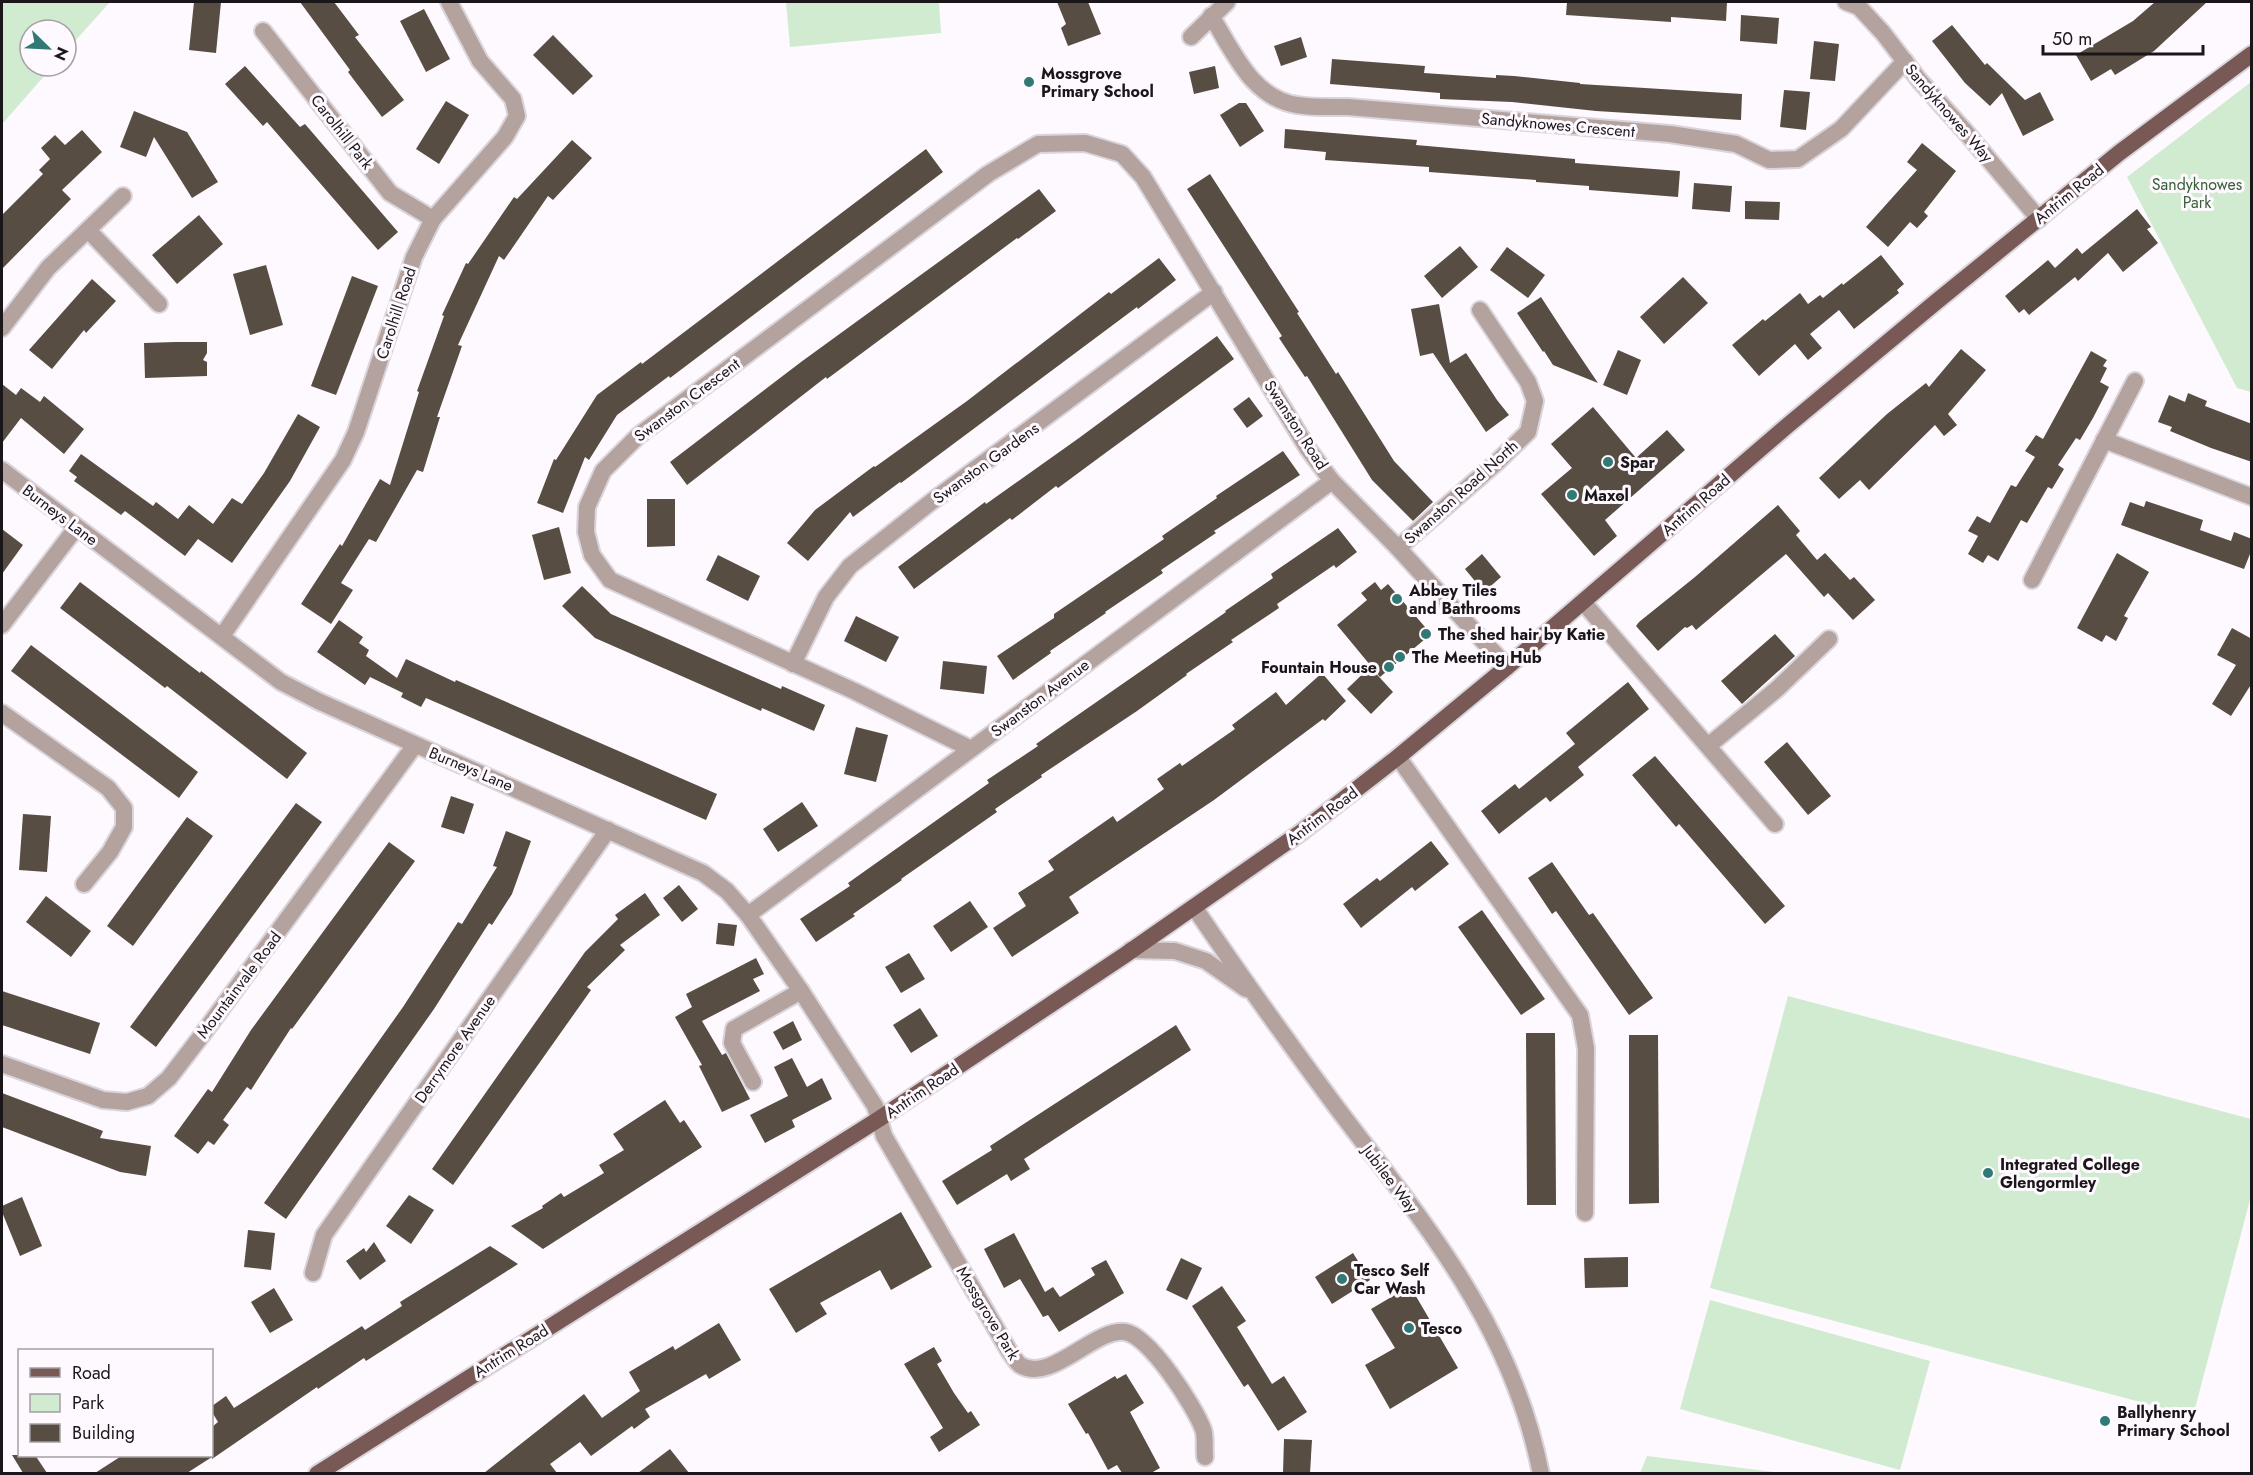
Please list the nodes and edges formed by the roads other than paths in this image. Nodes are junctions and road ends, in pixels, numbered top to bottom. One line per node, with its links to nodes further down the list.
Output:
1 (449, 2): 11 (street, Carolhill Road)
2 (1227, 2): 4 (street)
3 (1856, 3): 8 (street, Sandyknowes Way)
4 (1211, 16): 6 (street); 8 (street, Sandyknowes Crescent)
5 (263, 31): 11 (street, Carolhill Park)
6 (1191, 37)
7 (2252, 54): 12 (main road, Antrim Road)
8 (1905, 61): 12 (street, Sandyknowes Way)
9 (1122, 154): 14 (street, Swanston Road); 30 (street, Swanston Crescent)
10 (123, 196): 13 (street)
11 (433, 219): 28 (street, Carolhill Road)
12 (2039, 219): 26 (main road, Antrim Road)
13 (88, 230): 15 (street); 17 (street)
14 (1214, 292): 21 (street, Swanston Road); 30 (street, Swanston Gardens)
15 (159, 304)
16 (1480, 310): 24 (street, Swanston Road North)
17 (2, 328)
18 (2135, 381): 19 (street)
19 (2104, 441): 22 (street); 25 (street)
20 (2, 470): 23 (street, Burneys Lane)
21 (1332, 481): 24 (street, Swanston Road); 35 (street, Swanston Avenue)
22 (2252, 497)
23 (76, 528): 27 (street); 28 (street, Burneys Lane)
24 (1398, 548): 31 (street, Swanston Road)
25 (2032, 580)
26 (1583, 602): 31 (main road, Antrim Road); 34 (street)
27 (2, 625)
28 (222, 636): 33 (street, Burneys Lane)
29 (1829, 639): 34 (street)
30 (793, 664): 35 (street, Swanston Crescent)
31 (1508, 668): 36 (main road, Antrim Road)
32 (2, 712): 39 (street)
33 (415, 745): 38 (street, Burneys Lane); 45 (street, Mountainvale Road)
34 (1708, 746): 37 (street)
35 (971, 749): 41 (street, Swanston Avenue)
36 (1398, 757): 40 (main road, Antrim Road); 48 (street)
37 (1774, 824)
38 (608, 830): 41 (street, Burneys Lane); 49 (street, Derrymore Avenue)
39 (84, 885)
40 (1194, 908): 42 (main road, Antrim Road); 44 (street, Jubilee Way)
41 (748, 915): 43 (street, Burneys Lane)
42 (1131, 950): 44 (street); 47 (main road, Antrim Road)
43 (801, 991): 46 (street); 47 (street, Burneys Lane)
44 (1256, 996): 52 (street, Jubilee Way)
45 (2, 1064)
46 (753, 1082)
47 (879, 1119): 50 (street, Mossgrove Park); 51 (main road, Antrim Road)
48 (1585, 1213)
49 (313, 1273)
50 (1204, 1457)
51 (317, 1473)
52 (1541, 1473)

